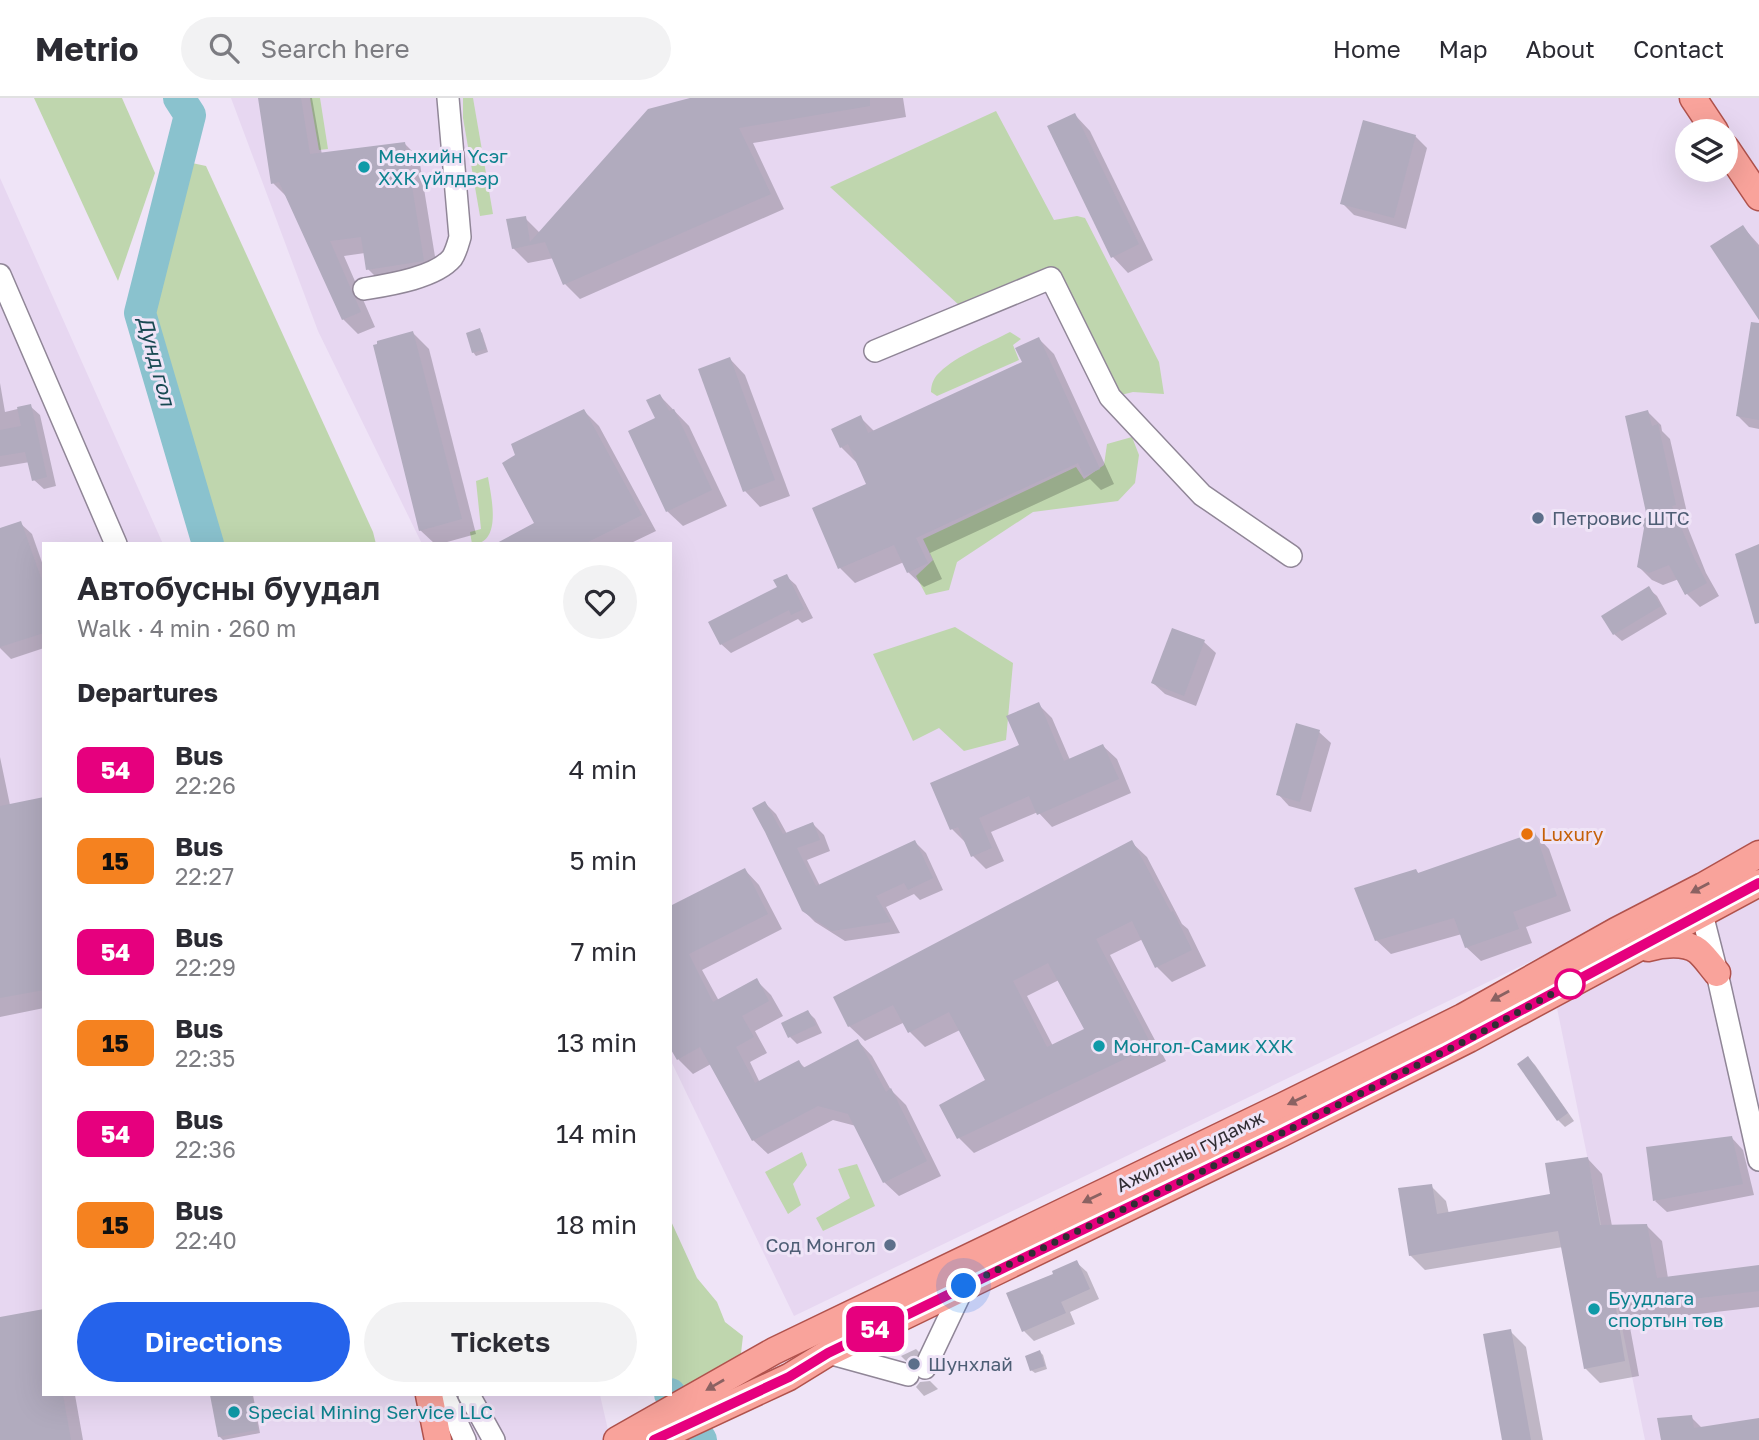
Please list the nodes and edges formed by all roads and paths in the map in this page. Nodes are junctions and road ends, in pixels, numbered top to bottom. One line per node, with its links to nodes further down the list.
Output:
1 (448, 98): 7 (street)
2 (1693, 98): 3 (main road)
3 (1707, 119)
4 (1738, 166): 5 (main road)
5 (1759, 197)
6 (0, 275): 9 (street)
7 (364, 289)
8 (875, 351): 10 (street)
9 (115, 542)
10 (1291, 556)
11 (1759, 854): 25 (main road, Ажилчны гудамж, one-way to 25)
12 (1759, 883): 13 (main road, Ажилчны гудамж)
13 (1702, 914): 14 (main road, Ажилчны гудамж); 15 (street)
14 (1629, 953): 15 (main road); 17 (main road, Ажилчны гудамж)
15 (1717, 973): 16 (street)
16 (1759, 1160)
17 (964, 1286): 18 (main road, Ажилчны гудамж); 18 (street)
18 (828, 1353): 26 (main road, Ажилчны гудамж)
19 (429, 1396): 22 (main road)
20 (444, 1396): 23 (street)
21 (470, 1396): 24 (street)
22 (438, 1440)
23 (465, 1440)
24 (494, 1440)
25 (618, 1440)
26 (654, 1440)

